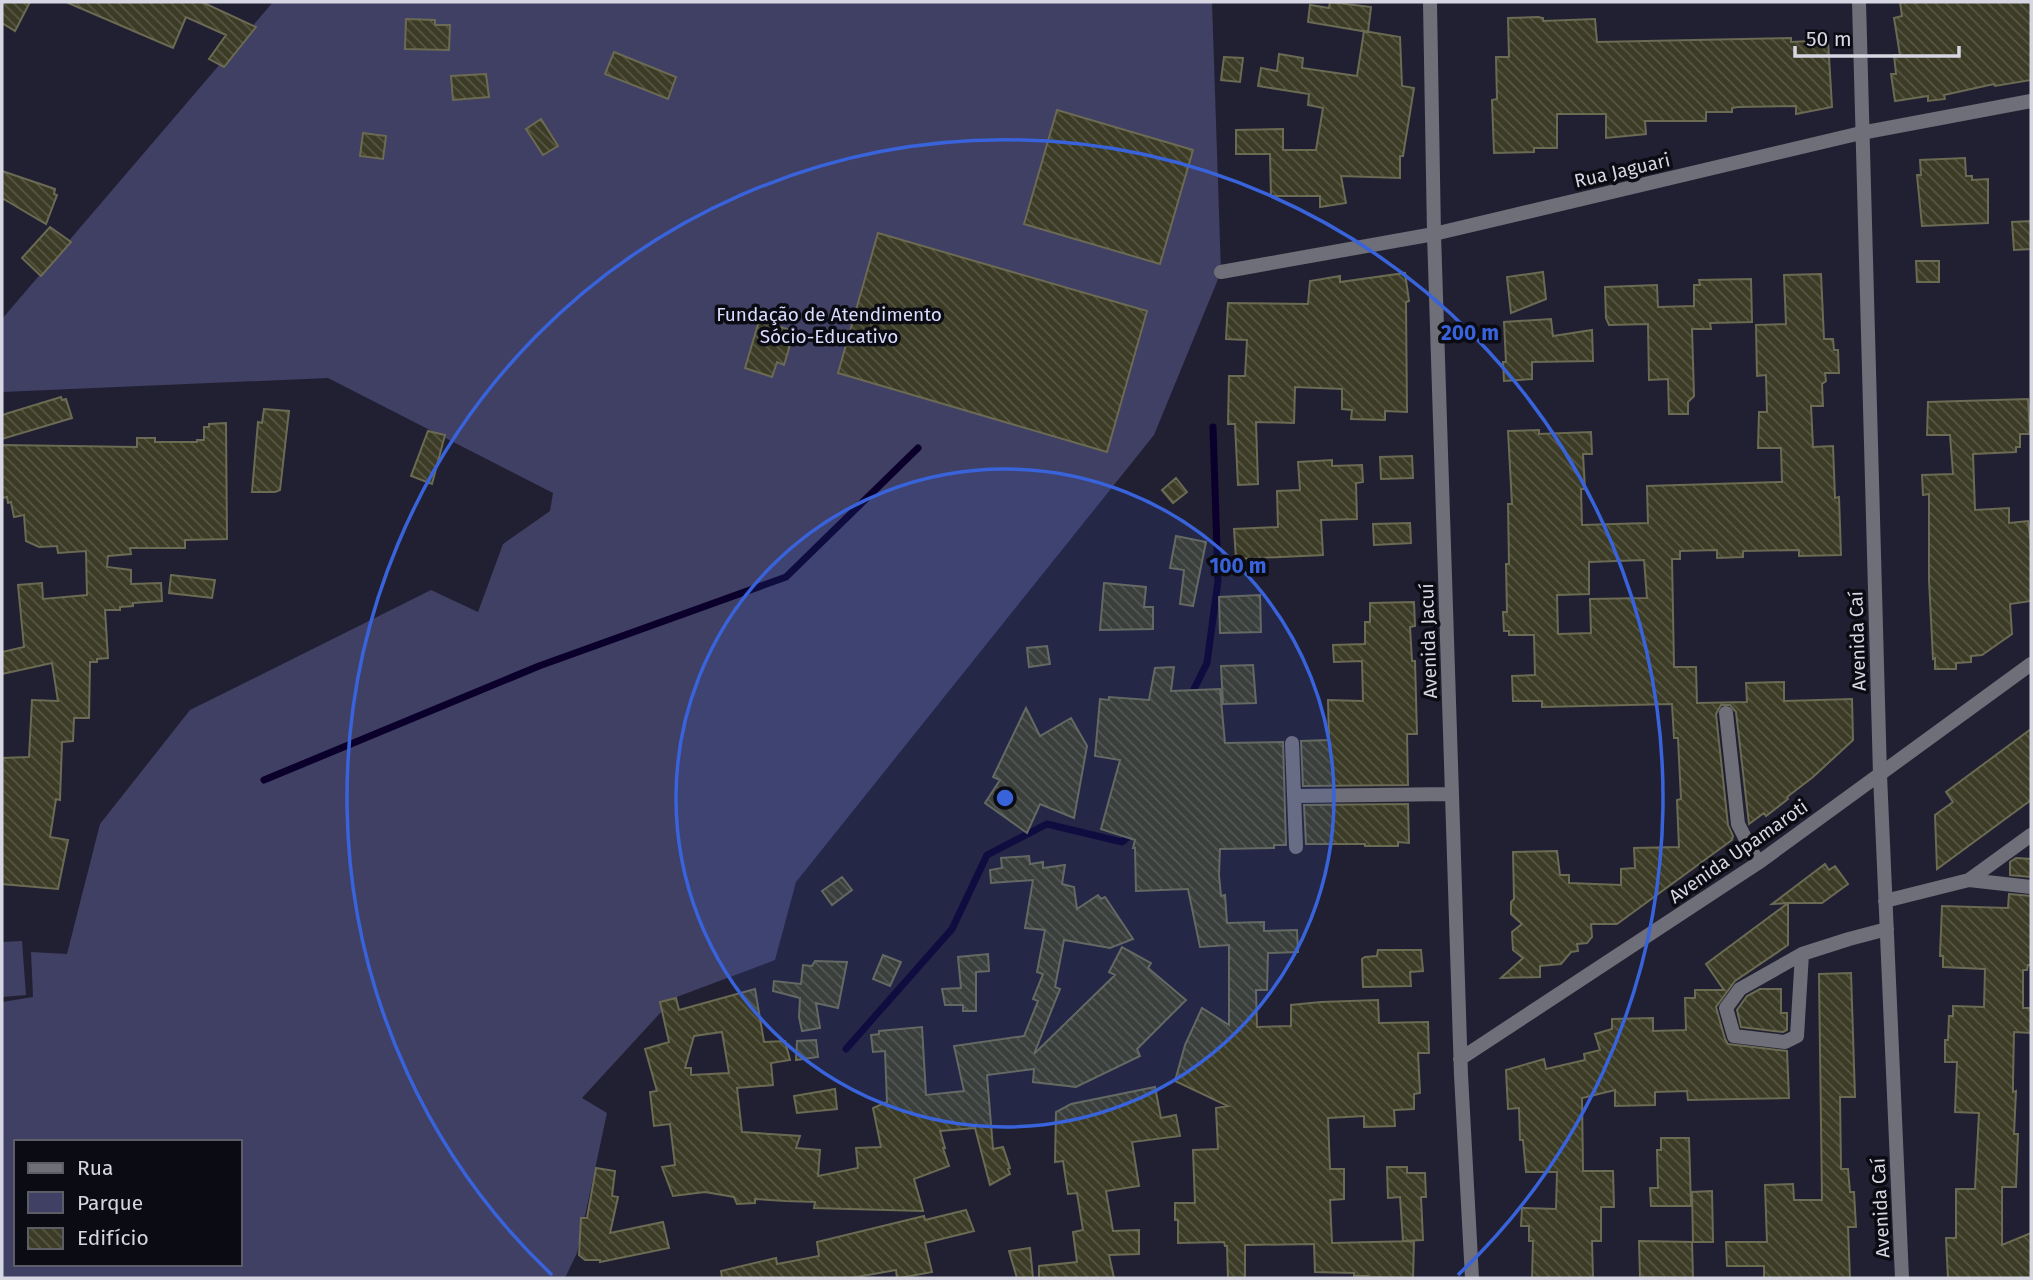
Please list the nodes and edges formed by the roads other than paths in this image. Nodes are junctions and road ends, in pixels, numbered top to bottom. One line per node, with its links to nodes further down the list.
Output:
1 (1430, 2): 5 (street, Avenida Jacuí)
2 (1859, 2): 4 (street, Avenida Caí)
3 (2031, 101): 4 (street, Rua Jaguari)
4 (1861, 133): 5 (street, Rua Jaguari); 10 (street, Avenida Caí)
5 (1434, 234): 6 (street, Rua Jaguari); 11 (street, Avenida Jacuí)
6 (1221, 272)
7 (2031, 664): 10 (street, Avenida Upamaroti)
8 (1726, 713): 15 (street)
9 (1292, 743): 12 (street)
10 (1880, 775): 15 (street, Avenida Upamaroti); 18 (street, Avenida Caí)
11 (1452, 794): 12 (street); 21 (street, Avenida Jacuí)
12 (1294, 796): 14 (street)
13 (2031, 835): 16 (street)
14 (1296, 847)
15 (1758, 863): 21 (street, Avenida Upamaroti)
16 (1969, 880): 17 (street); 18 (street)
17 (2031, 887)
18 (1885, 901): 19 (street, Avenida Caí)
19 (1887, 929): 20 (street); 23 (street, Avenida Caí)
20 (1802, 954): 20 (street)
21 (1461, 1059): 22 (street, Avenida Jacuí)
22 (1472, 1278)
23 (1902, 1278)

